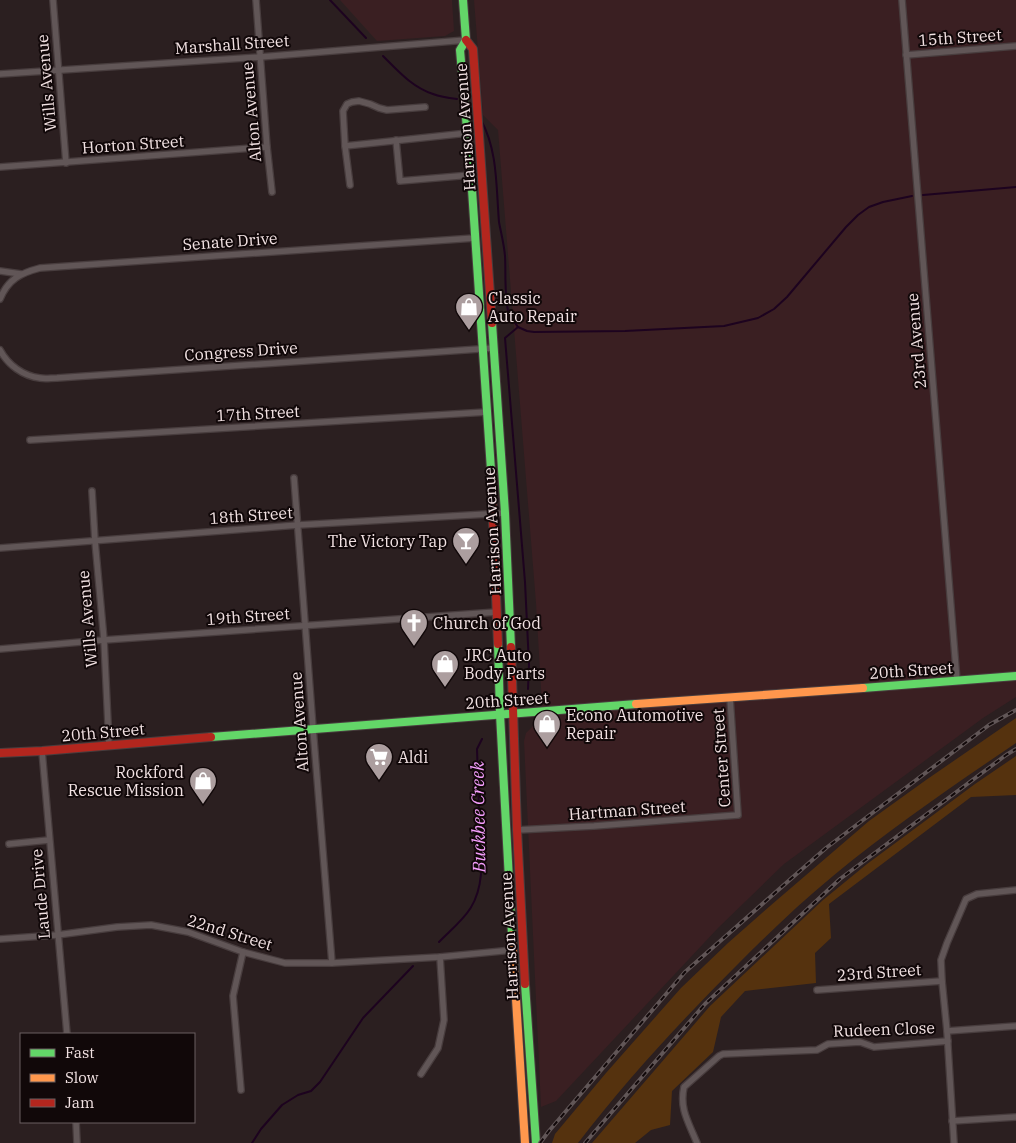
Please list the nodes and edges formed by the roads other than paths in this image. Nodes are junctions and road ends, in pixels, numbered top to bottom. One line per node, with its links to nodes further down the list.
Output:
1 (53, 0): 9 (street, Wills Avenue)
2 (256, 0): 8 (street, Alton Avenue)
3 (463, 0): 5 (main road, Harrison Avenue)
4 (902, 0): 7 (street, 23rd Avenue)
5 (466, 40): 8 (street, Marshall Street); 12 (main road, Harrison Avenue); 26 (main road, Harrison Avenue)
6 (1016, 46): 7 (street, 15th Street)
7 (906, 55): 42 (street, 23rd Avenue)
8 (260, 57): 9 (street, Marshall Street); 15 (street, Alton Avenue)
9 (59, 70): 10 (street, Marshall Street); 16 (street, Wills Avenue)
10 (0, 74)
11 (425, 107): 14 (street)
12 (468, 133): 13 (street); 18 (main road, Harrison Avenue)
13 (396, 140): 14 (street); 18 (street)
14 (345, 146): 19 (street)
15 (268, 147): 16 (street, Horton Street); 20 (street, Alton Avenue)
16 (66, 163): 17 (street, Horton Street)
17 (0, 167)
18 (471, 175): 21 (main road, Harrison Avenue)
19 (350, 185)
20 (272, 192)
21 (476, 238): 23 (street, Senate Drive); 25 (main road, Harrison Avenue)
22 (0, 272): 23 (street)
23 (21, 274): 24 (street, Senate Drive)
24 (0, 299)
25 (483, 348): 26 (street, Congress Drive); 27 (street, Congress Drive); 28 (main road, Harrison Avenue)
26 (494, 348): 33 (main road, Harrison Avenue)
27 (0, 350)
28 (487, 412): 29 (street, 17th Street); 32 (main road, Harrison Avenue)
29 (30, 440)
30 (294, 478): 34 (street, Alton Avenue)
31 (92, 491): 35 (street, Wills Avenue)
32 (493, 513): 33 (street, 18th Street); 34 (street, 18th Street); 37 (main road, Harrison Avenue)
33 (505, 513): 45 (main road, Harrison Avenue)
34 (298, 525): 35 (street, 18th Street); 38 (street, Alton Avenue)
35 (94, 541): 36 (street, 18th Street); 39 (street, Wills Avenue)
36 (0, 548)
37 (497, 612): 38 (street, 19th Street); 44 (main road, Harrison Avenue)
38 (306, 626): 39 (street, 19th Street); 46 (street, Alton Avenue)
39 (104, 640): 40 (street, 19th Street); 47 (street, Wills Avenue)
40 (0, 649)
41 (1016, 676): 42 (main road, 20th Street)
42 (957, 681): 43 (main road, 20th Street)
43 (730, 698): 45 (main road, 20th Street); 50 (street, Center Street)
44 (500, 714): 45 (main road, 20th Street); 46 (main road, 20th Street); 57 (main road, Harrison Avenue)
45 (514, 714): 51 (main road, Harrison Avenue)
46 (313, 728): 47 (main road, 20th Street); 60 (street, Alton Avenue)
47 (109, 745): 48 (main road, 20th Street)
48 (42, 751): 49 (main road, 20th Street); 52 (street, Laude Drive)
49 (0, 753)
50 (738, 815): 51 (street, Hartman Street)
51 (517, 830): 74 (main road, Harrison Avenue)
52 (49, 840): 53 (street); 55 (street, Laude Drive)
53 (9, 844)
54 (1016, 890): 61 (street)
55 (57, 935): 56 (street, 22nd Street); 58 (street, 22nd Street); 65 (street, Laude Drive)
56 (0, 939)
57 (513, 950): 59 (street, 22nd Street); 73 (main road, Harrison Avenue)
58 (243, 952): 60 (street, 22nd Street); 68 (street)
59 (440, 957): 60 (street, 22nd Street); 67 (street)
60 (332, 963)
61 (942, 981): 62 (street, 23rd Street); 64 (street)
62 (817, 990)
63 (1016, 1026): 64 (street)
64 (947, 1031): 66 (street)
65 (67, 1033)
66 (948, 1041): 70 (street); 75 (street, Rudeen Close)
67 (421, 1074)
68 (240, 1090)
69 (1016, 1117): 70 (street)
70 (952, 1121): 76 (street)
71 (76, 1123): 72 (street)
72 (76, 1143)
73 (525, 1143)
74 (536, 1143)
75 (697, 1143)
76 (954, 1143)

